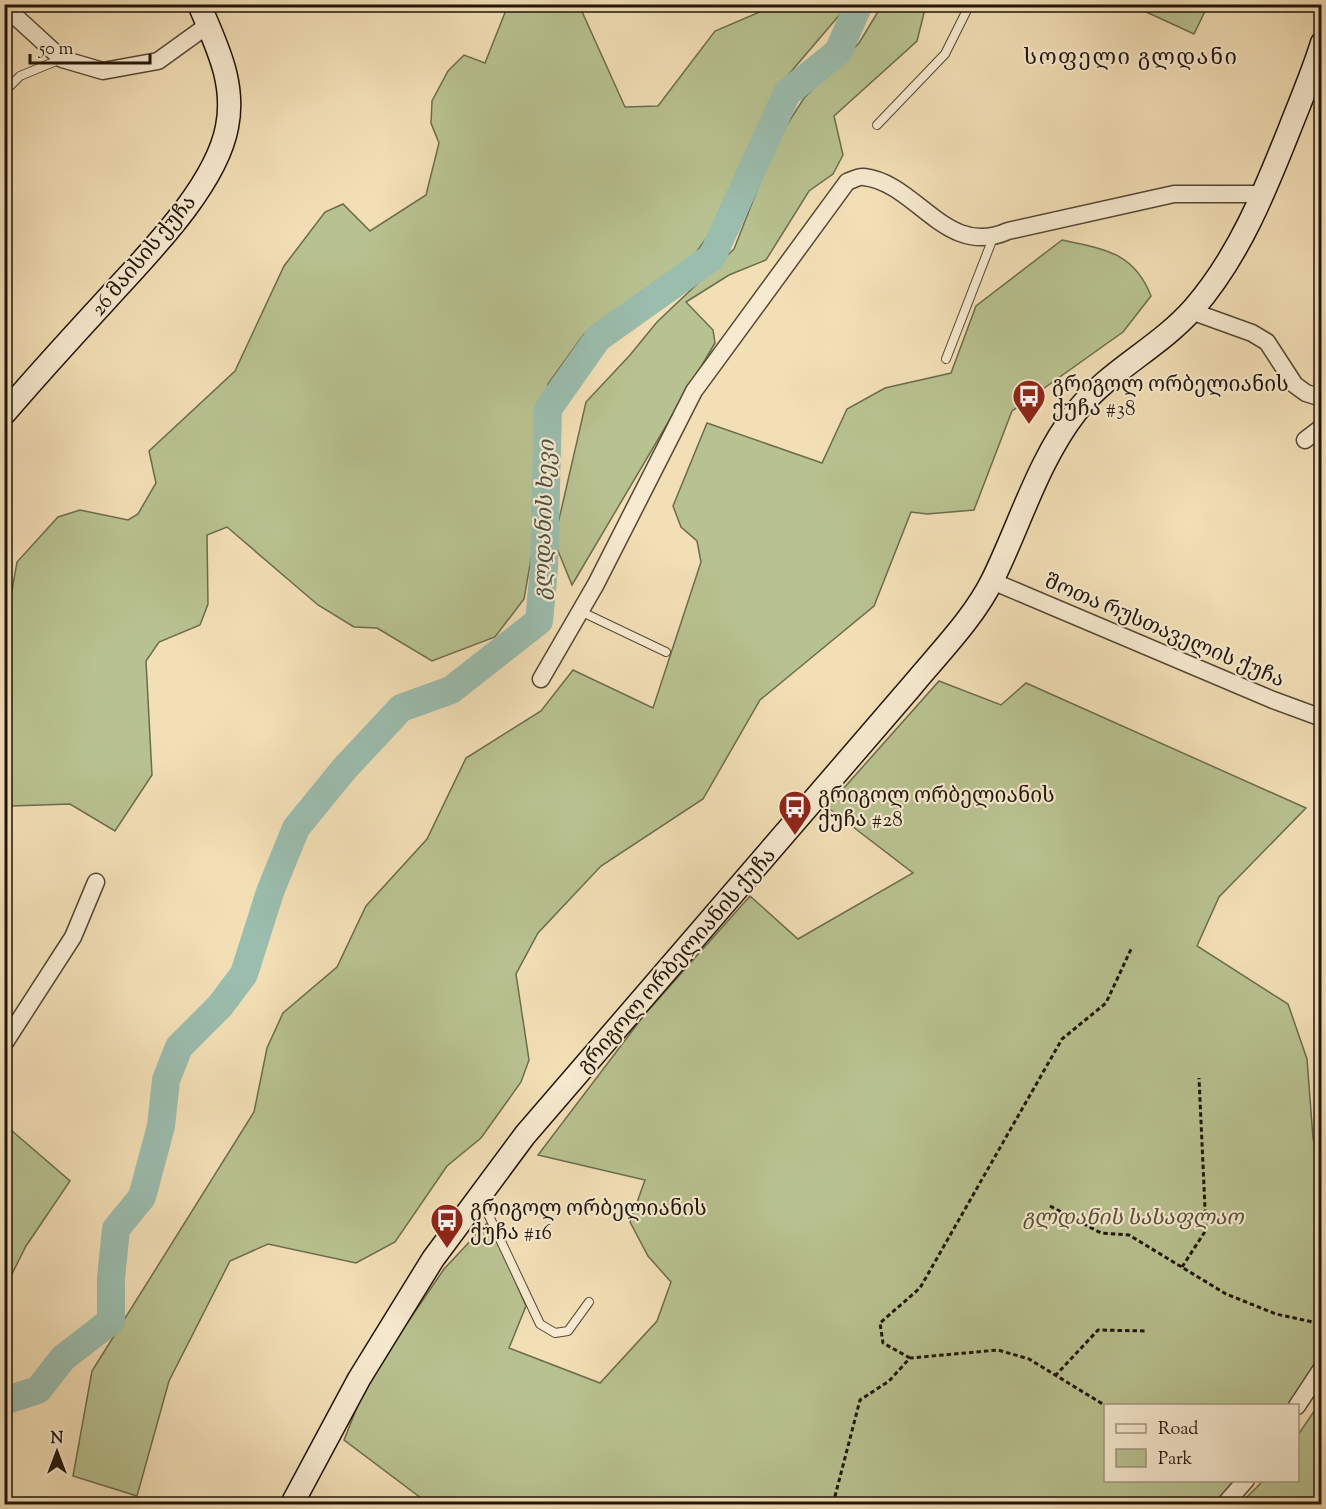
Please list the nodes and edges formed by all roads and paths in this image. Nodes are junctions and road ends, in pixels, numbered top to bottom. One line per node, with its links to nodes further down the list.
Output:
1 (970, 4): 7 (lane)
2 (4, 6): 5 (street)
3 (204, 15): 5 (street); 13 (main road, 26 მაისის ქუჩა)
4 (1322, 44): 8 (main road, გრიგოლ ორბელიანის ქუჩა)
5 (62, 59): 6 (lane)
6 (4, 92)
7 (877, 125)
8 (1263, 194): 9 (street); 10 (main road, გრიგოლ ორბელიანის ქუჩა)
9 (993, 238): 11 (lane); 17 (street)
10 (1191, 311): 12 (street); 16 (main road, გრიგოლ ორბელიანის ქუჩა)
11 (946, 360)
12 (1322, 398)
13 (4, 414)
14 (1322, 427): 15 (street)
15 (1305, 440)
16 (992, 581): 20 (street, შოთა რუსთაველის ქუჩა); 25 (main road, გრიგოლ ორბელიანის ქუჩა)
17 (580, 611): 18 (lane); 19 (street)
18 (666, 652)
19 (542, 679)
20 (1322, 718)
21 (96, 882): 23 (street)
22 (1132, 947): 31 (path)
23 (4, 1044)
24 (1199, 1078): 27 (path)
25 (480, 1196): 28 (lane); 37 (main road, გრიგოლ ორბელიანის ქუჩა)
26 (1050, 1206): 27 (path)
27 (1182, 1267): 29 (path)
28 (589, 1302)
29 (1322, 1324)
30 (1147, 1331): 33 (path)
31 (910, 1358): 33 (path); 38 (path)
32 (1322, 1368): 34 (street)
33 (1055, 1376): 35 (path)
34 (1298, 1404)
35 (1104, 1405)
36 (1244, 1482): 39 (street)
37 (292, 1504)
38 (833, 1504)
39 (1225, 1504)

